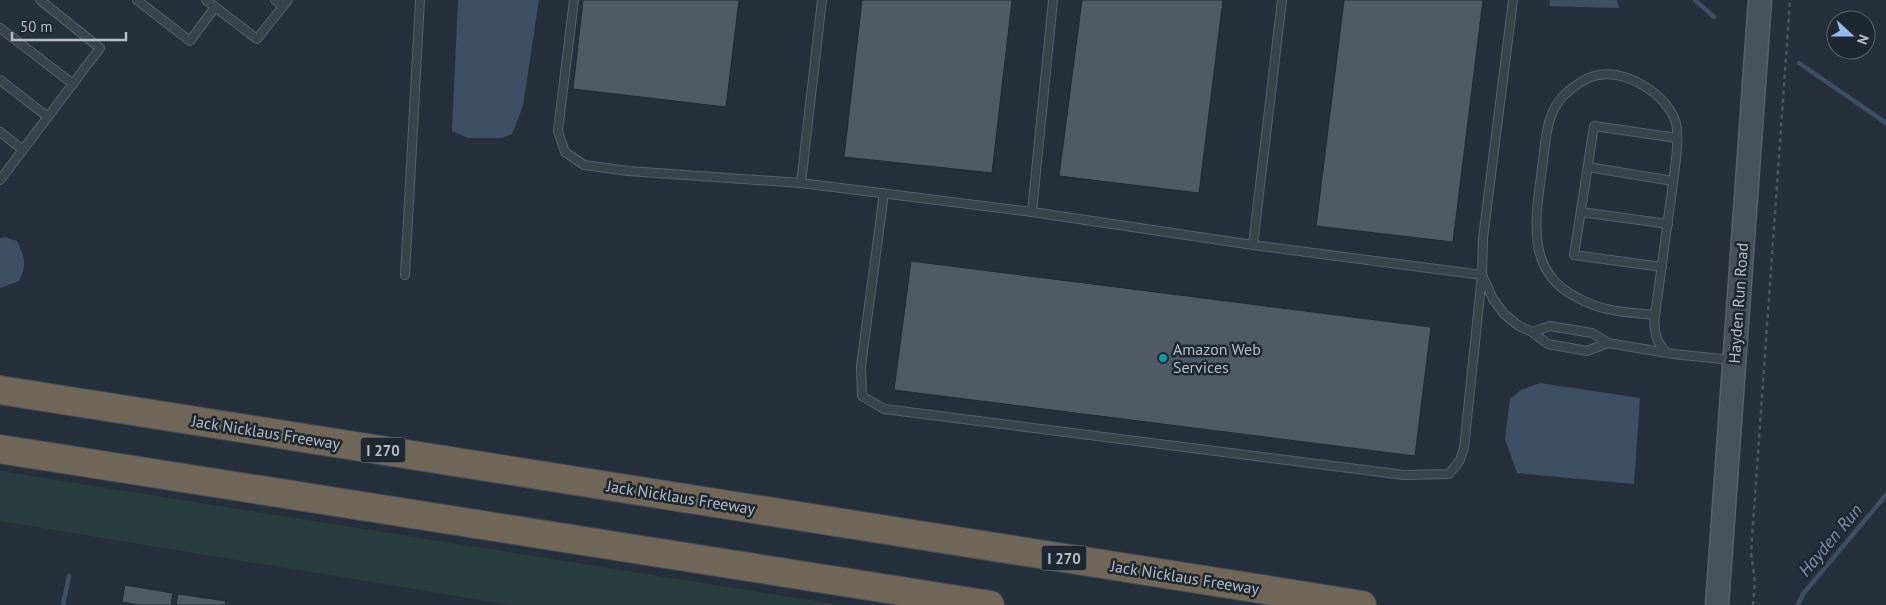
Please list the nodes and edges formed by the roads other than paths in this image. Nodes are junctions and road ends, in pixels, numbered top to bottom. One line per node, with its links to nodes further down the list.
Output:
1 (40, 0): 16 (lane)
2 (137, 0): 13 (lane)
3 (206, 0): 13 (lane)
4 (275, 0): 12 (lane)
5 (420, 0): 31 (lane)
6 (574, 0): 24 (lane)
7 (822, 0): 24 (lane)
8 (1052, 0): 26 (lane)
9 (1282, 0): 29 (lane)
10 (1513, 0): 32 (lane)
11 (1760, 0): 37 (main road, Hayden Run Road)
12 (286, 3): 13 (lane)
13 (215, 7)
14 (0, 28): 16 (lane)
15 (0, 80): 17 (lane)
16 (73, 84): 17 (lane)
17 (48, 117): 20 (lane)
18 (0, 132): 20 (lane)
19 (1677, 138): 21 (lane); 23 (lane); 33 (lane)
20 (23, 150): 22 (lane)
21 (1588, 167): 23 (lane); 27 (lane)
22 (0, 180)
23 (1673, 181): 28 (lane)
24 (801, 183): 25 (lane)
25 (884, 193): 26 (lane); 32 (lane)
26 (1032, 212): 29 (lane)
27 (1581, 212): 28 (lane); 30 (lane)
28 (1668, 224): 30 (lane)
29 (1253, 246): 32 (lane)
30 (1662, 267): 33 (lane)
31 (406, 275)
32 (1482, 275): 34 (lane)
33 (1655, 314): 36 (lane)
34 (1532, 332): 35 (lane); 35 (lane)
35 (1608, 343): 36 (lane)
36 (1667, 353): 37 (lane)
37 (1734, 360): 42 (main road, Hayden Run Road)
38 (0, 390): 41 (highway, Jack Nicklaus Freeway / I 270)
39 (0, 449): 40 (highway)
40 (990, 605)
41 (1362, 605)
42 (1717, 605)

